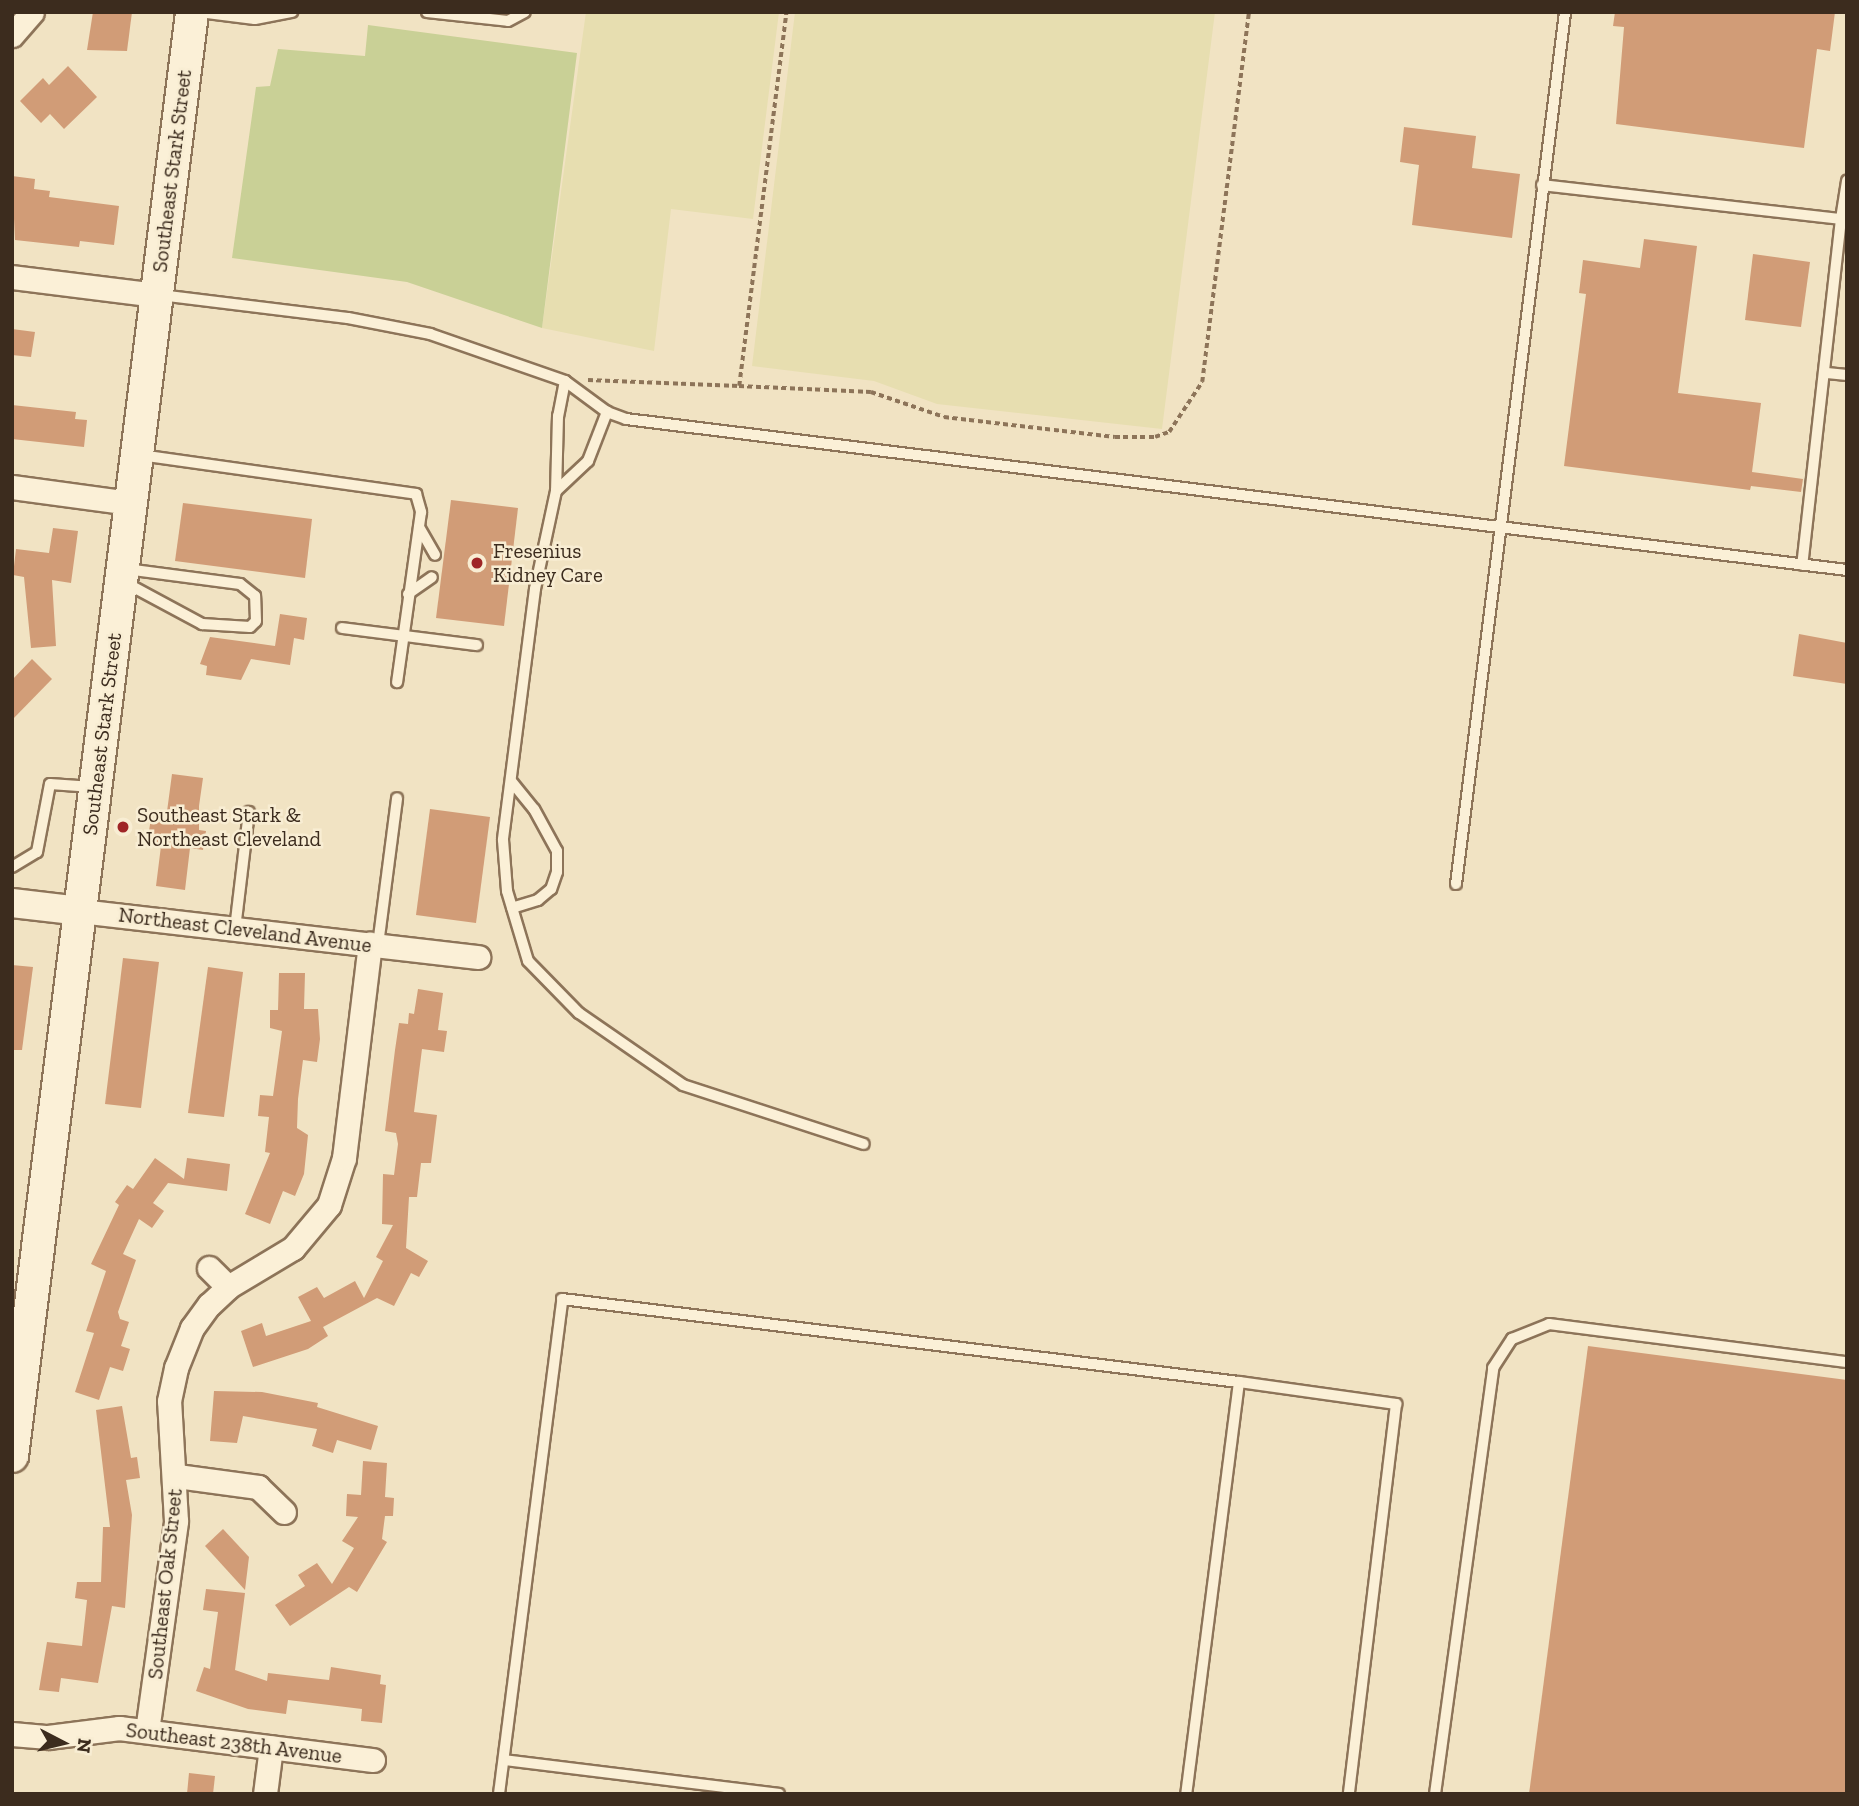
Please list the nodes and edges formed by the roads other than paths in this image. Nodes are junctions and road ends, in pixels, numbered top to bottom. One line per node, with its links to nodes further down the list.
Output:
1 (192, 12): 14 (main road, Southeast Stark Street)
2 (199, 12): 7 (lane)
3 (292, 12): 7 (lane)
4 (427, 12): 5 (lane)
5 (525, 12)
6 (1565, 12): 11 (lane)
7 (278, 13)
8 (31, 15): 9 (street)
9 (12, 35)
10 (1847, 180): 12 (lane)
11 (1542, 186): 12 (lane); 24 (lane)
12 (1842, 219): 15 (lane)
13 (12, 277): 14 (street)
14 (157, 295): 17 (lane); 19 (main road, Southeast Stark Street)
15 (1827, 373): 16 (lane); 26 (lane)
16 (1847, 375)
17 (565, 381): 18 (lane); 21 (lane)
18 (607, 412): 21 (lane); 24 (lane)
19 (137, 454): 22 (main road, Southeast Stark Street); 23 (lane)
20 (12, 487): 22 (street)
21 (556, 491): 35 (lane)
22 (131, 503): 28 (main road, Southeast Stark Street)
23 (419, 527): 25 (lane); 30 (lane)
24 (1497, 529): 26 (lane); 40 (lane)
25 (435, 555)
26 (1802, 565): 27 (lane)
27 (1847, 570)
28 (122, 575): 28 (lane); 36 (main road, Southeast Stark Street)
29 (432, 578): 30 (lane)
30 (408, 594): 32 (lane)
31 (342, 628): 32 (lane)
32 (402, 636): 33 (lane); 34 (lane)
33 (477, 645)
34 (397, 682)
35 (511, 781): 42 (lane); 42 (lane)
36 (96, 787): 39 (lane); 43 (main road, Southeast Stark Street)
37 (397, 798): 45 (lane)
38 (248, 812): 44 (lane)
39 (12, 867)
40 (1456, 884)
41 (12, 903): 43 (street, Northeast Cleveland Avenue)
42 (512, 908): 47 (lane)
43 (80, 911): 44 (street, Northeast Cleveland Avenue); 52 (main road, Southeast Stark Street)
44 (235, 929): 45 (street, Northeast Cleveland Avenue)
45 (374, 945): 46 (street, Northeast Cleveland Avenue); 49 (street, Southeast Oak Street)
46 (478, 957)
47 (864, 1143)
48 (209, 1268): 49 (street)
49 (228, 1287): 53 (street, Southeast Oak Street)
50 (1847, 1362): 65 (lane)
51 (1239, 1382): 59 (lane); 63 (lane); 64 (lane)
52 (12, 1456)
53 (177, 1476): 54 (street); 55 (street, Southeast Oak Street)
54 (284, 1512)
55 (147, 1731): 56 (street, Southeast 238th Avenue); 57 (street, Southeast 238th Avenue)
56 (12, 1734)
57 (271, 1747): 58 (street, Southeast 238th Avenue); 60 (street)
58 (373, 1760)
59 (504, 1760): 61 (lane); 62 (lane)
60 (265, 1794)
61 (499, 1794)
62 (779, 1794)
63 (1186, 1794)
64 (1349, 1794)
65 (1436, 1794)

